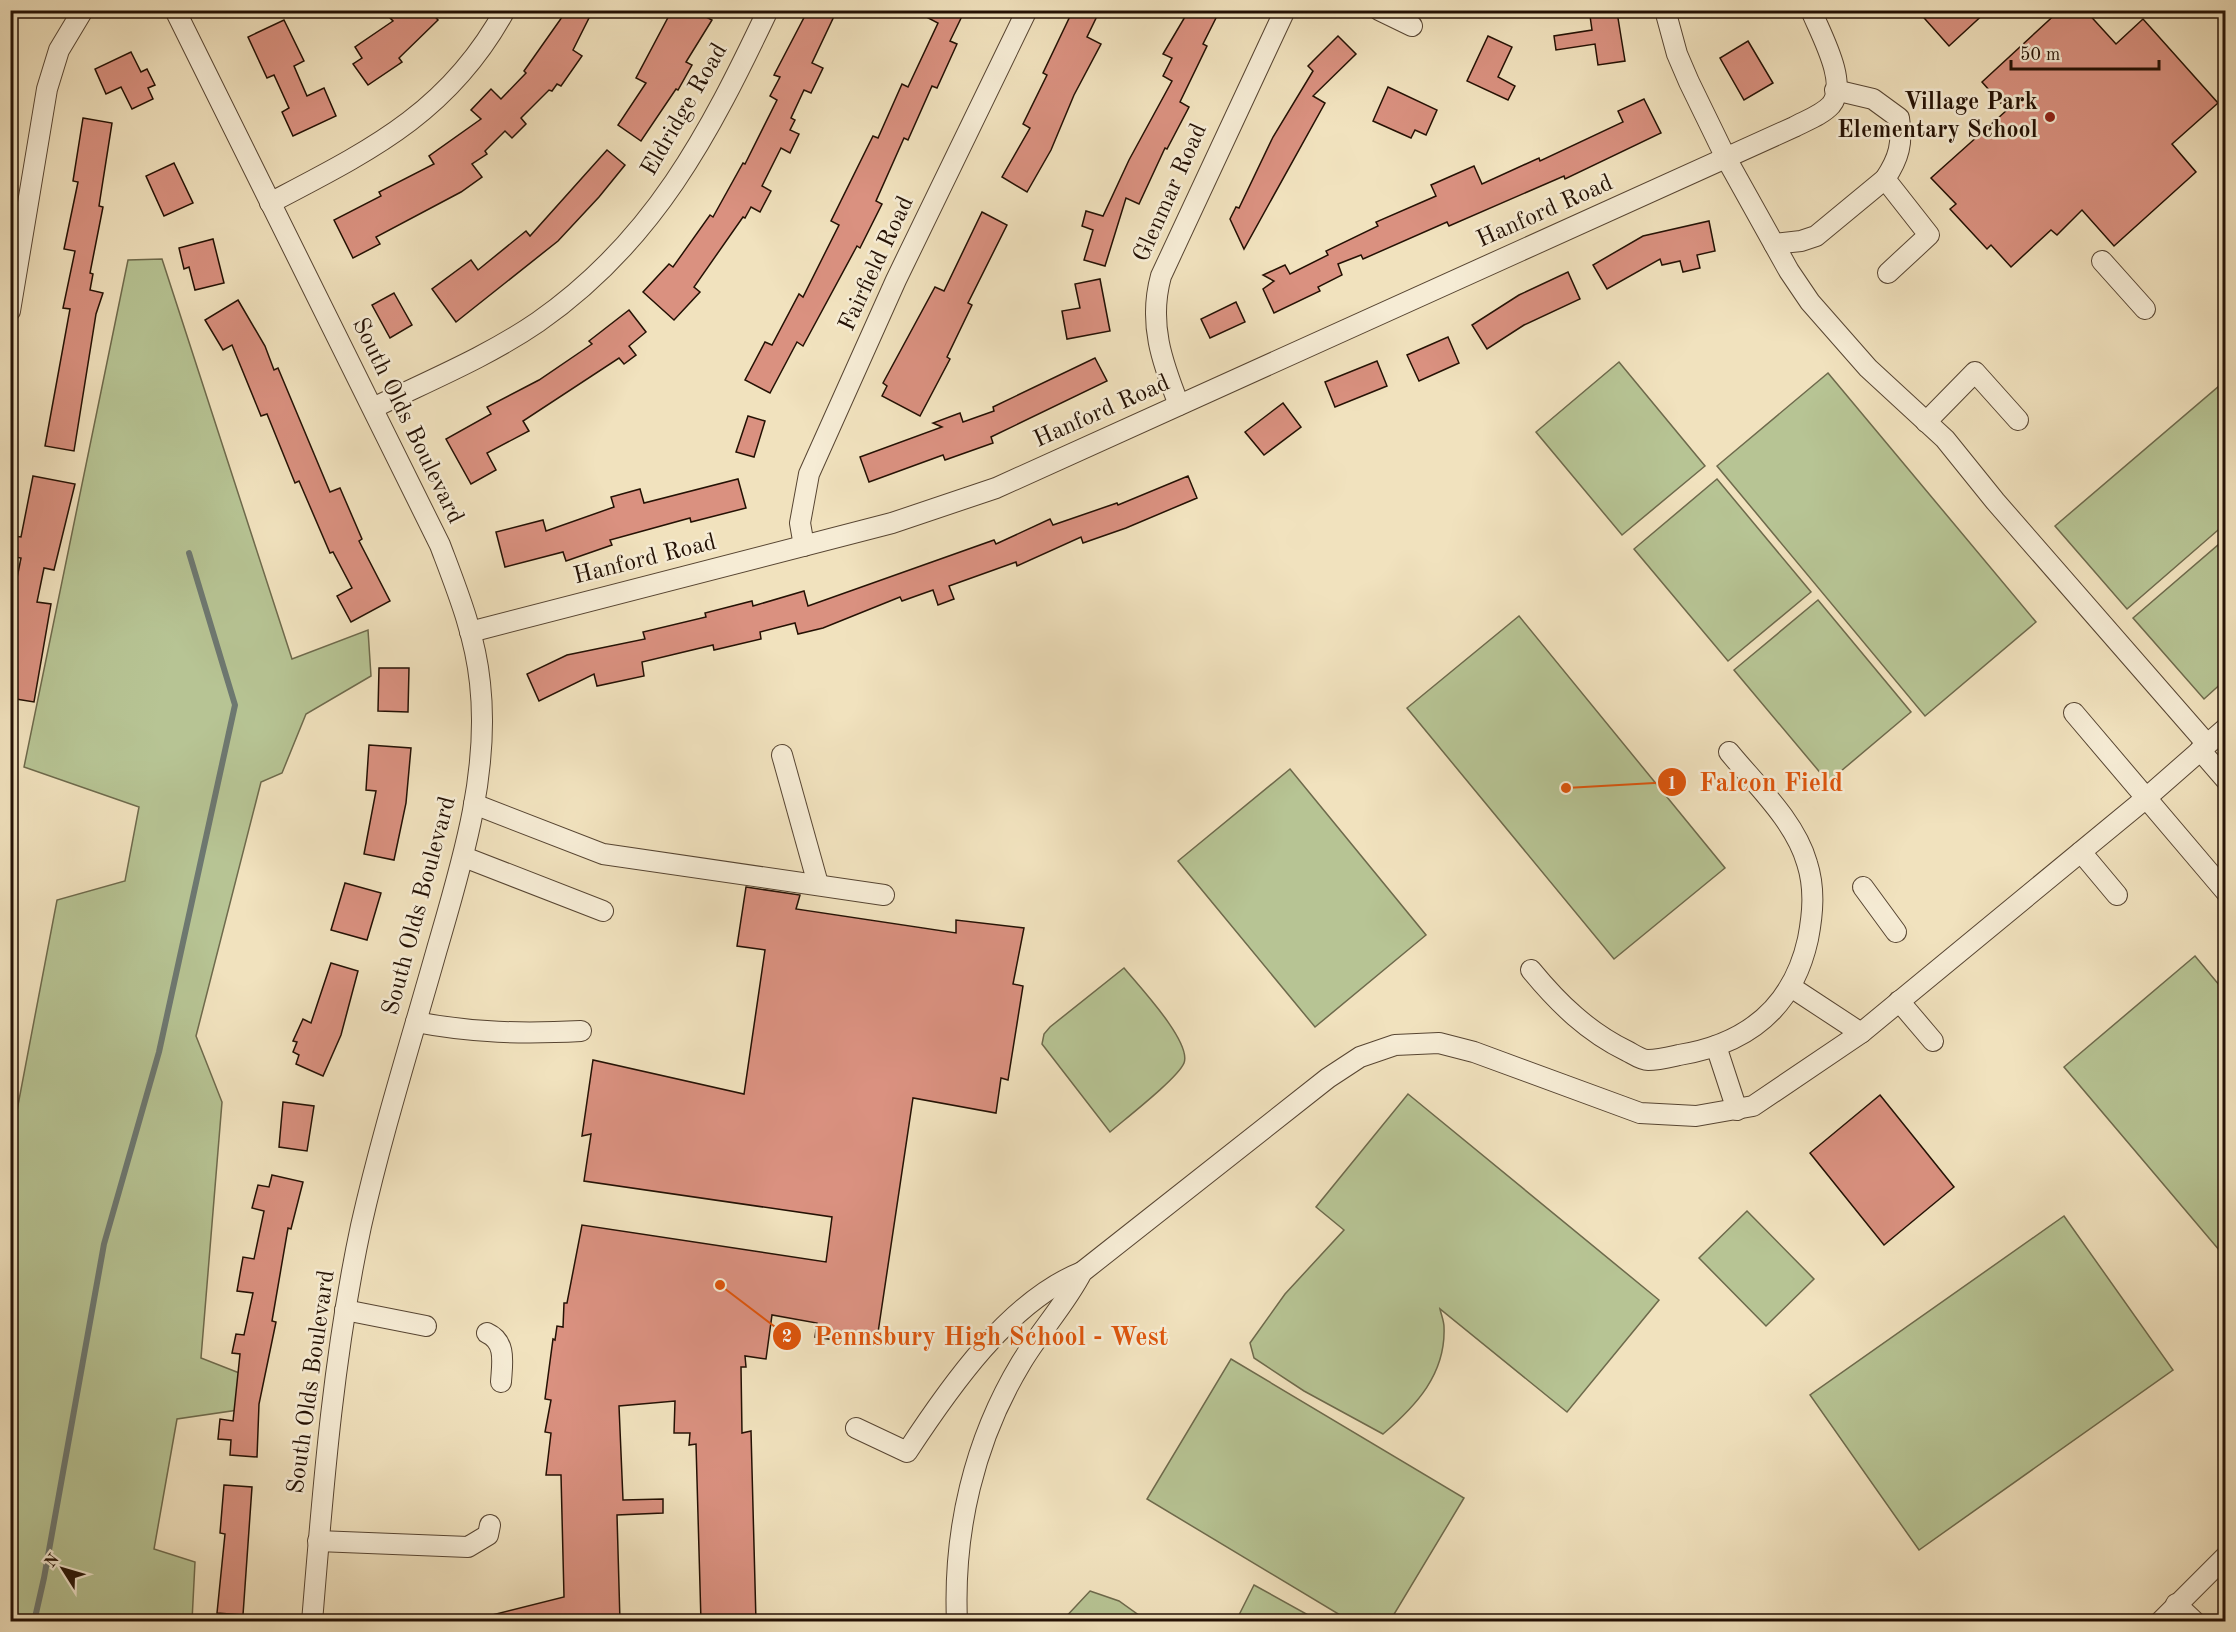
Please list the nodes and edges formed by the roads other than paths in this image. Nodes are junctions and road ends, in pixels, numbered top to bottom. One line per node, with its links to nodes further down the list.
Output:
1 (83, 10): 19 (street)
2 (175, 10): 14 (street, South Olds Boulevard)
3 (505, 10): 14 (street)
4 (768, 10): 21 (street, Eldridge Road)
5 (1027, 10): 24 (street, Fairfield Road)
6 (1285, 10): 20 (street, Glenmar Road)
7 (1379, 10): 10 (street)
8 (1665, 10): 12 (street)
9 (1811, 10): 11 (street)
10 (1412, 26)
11 (1835, 90): 12 (street, Hanford Road); 13 (street)
12 (1726, 158): 15 (street); 20 (street, Hanford Road)
13 (1886, 179): 15 (street); 17 (street)
14 (270, 203): 21 (street, South Olds Boulevard)
15 (1774, 244): 23 (street)
16 (2102, 261): 18 (street)
17 (1888, 273)
18 (2145, 309)
19 (10, 311)
20 (1179, 405): 24 (street, Hanford Road)
21 (373, 408): 25 (street, South Olds Boulevard)
22 (2018, 420): 23 (street)
23 (1926, 422): 28 (street)
24 (804, 546): 25 (street, Hanford Road)
25 (470, 632): 33 (street, South Olds Boulevard)
26 (2074, 713): 32 (street)
27 (2226, 728): 28 (street)
28 (2203, 747): 31 (street); 32 (street)
29 (1729, 752): 44 (street)
30 (782, 756): 36 (street)
31 (2226, 780)
32 (2145, 799): 34 (street); 38 (street)
33 (474, 804): 35 (street, South Olds Boulevard); 36 (street)
34 (2081, 852): 40 (street); 45 (street)
35 (464, 857): 41 (street); 46 (street, South Olds Boulevard)
36 (817, 879): 39 (street)
37 (1863, 887): 42 (street)
38 (2226, 892)
39 (884, 895)
40 (2117, 895)
41 (603, 911)
42 (1896, 932)
43 (1531, 970): 50 (street)
44 (1791, 987): 48 (street); 50 (street)
45 (1899, 1002): 48 (street); 49 (street)
46 (416, 1022): 47 (street); 53 (street, South Olds Boulevard)
47 (581, 1031)
48 (1861, 1033): 51 (street)
49 (1933, 1041)
50 (1716, 1046): 51 (street)
51 (1737, 1110): 52 (street)
52 (1082, 1272): 57 (street); 63 (street)
53 (345, 1310): 54 (street); 59 (street, South Olds Boulevard)
54 (426, 1326)
55 (487, 1333): 56 (street)
56 (501, 1382)
57 (856, 1428)
58 (490, 1525): 59 (street)
59 (318, 1541): 62 (street, South Olds Boulevard)
60 (2226, 1556): 61 (street)
61 (2176, 1604): 64 (street); 65 (street)
62 (312, 1622)
63 (957, 1622)
64 (2160, 1622)
65 (2195, 1622)

